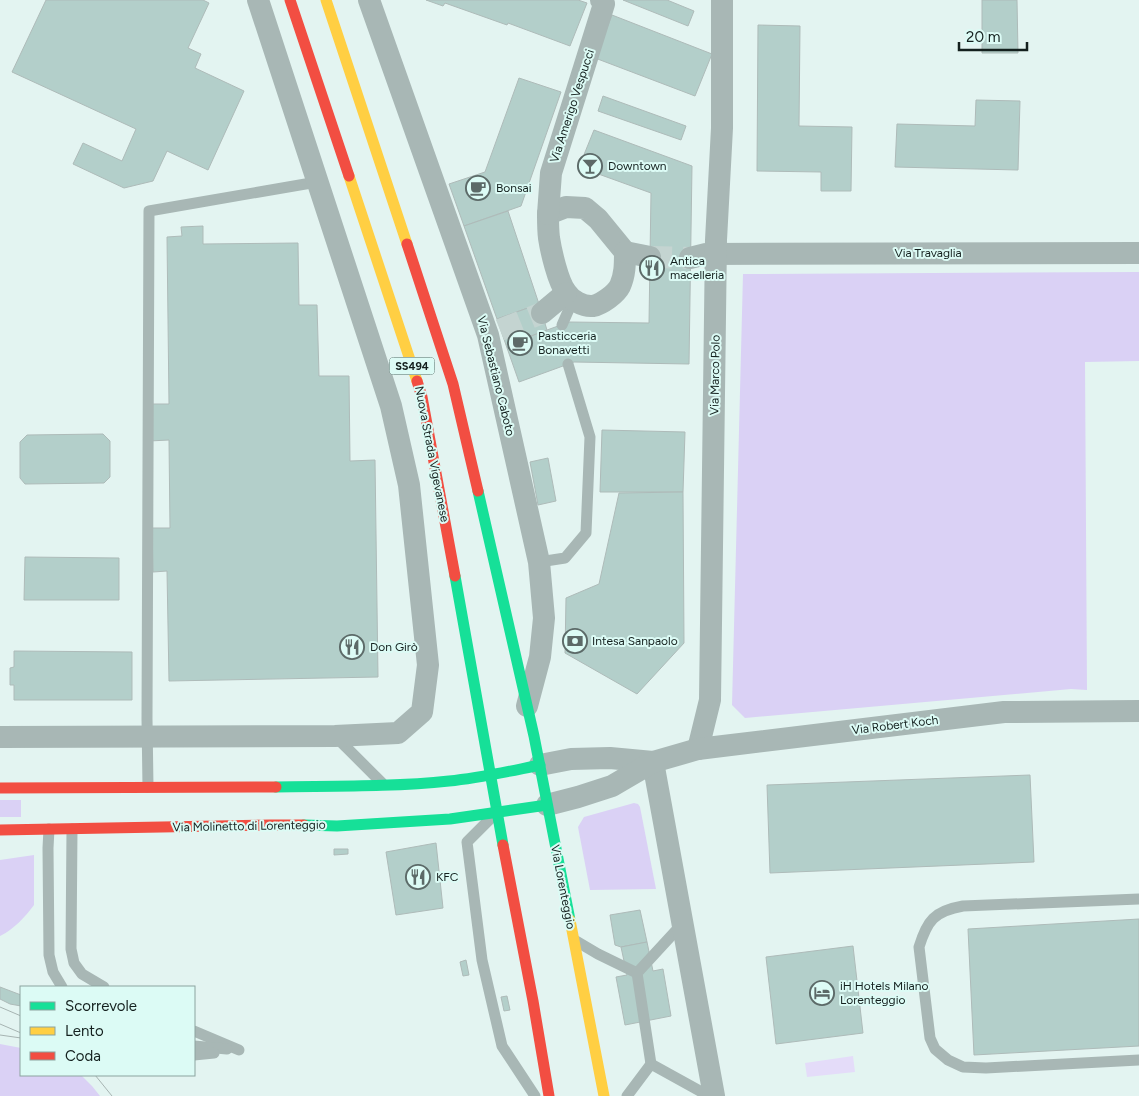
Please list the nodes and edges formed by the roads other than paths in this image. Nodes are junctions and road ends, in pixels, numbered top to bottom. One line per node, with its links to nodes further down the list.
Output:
1 (258, 0): 7 (street)
2 (290, 0): 27 (main road, Nuova Strada Vigevanese / SS494)
3 (326, 0): 19 (main road, SS494)
4 (369, 0): 18 (street, Via Sebastiano Caboto)
5 (601, 0): 8 (street, Via Amerigo Vespucci)
6 (722, 0): 11 (street, Via Marco Polo)
7 (317, 182): 21 (street); 23 (lane)
8 (548, 214): 9 (street); 14 (street)
9 (625, 252): 12 (street); 14 (street)
10 (1139, 253): 11 (street, Via Travaglia)
11 (716, 254): 13 (street, Via Travaglia); 24 (street, Via Marco Polo)
12 (650, 257)
13 (690, 258)
14 (570, 296): 15 (street); 16 (lane)
15 (542, 313)
16 (562, 325)
17 (568, 364): 18 (lane)
18 (539, 562): 19 (street, Via Sebastiano Caboto)
19 (528, 706): 26 (main road, SS494)
20 (1139, 711): 24 (street, Via Robert Koch)
21 (335, 736): 23 (street); 28 (lane)
22 (0, 737): 23 (street)
23 (147, 737): 30 (lane)
24 (698, 749): 25 (street, Via Robert Koch)
25 (653, 762): 26 (street, Via Robert Koch); 35 (street, Via Robert Koch); 43 (street)
26 (540, 765): 27 (main road); 35 (main road, Via Lorenteggio / SS494)
27 (490, 775): 28 (main road); 36 (main road, SS494)
28 (385, 786): 31 (main road)
29 (91, 787): 30 (main road); 32 (main road); 33 (main road)
30 (148, 787): 31 (main road)
31 (274, 787): 34 (main road)
32 (0, 788)
33 (67, 796)
34 (285, 799)
35 (547, 805): 36 (main road, Via Molinetto di Lorenteggio); 44 (main road, Via Lorenteggio)
36 (497, 812): 39 (main road, Via Molinetto di Lorenteggio); 56 (lane); 57 (main road)
37 (284, 815): 39 (main road)
38 (50, 825): 40 (main road, Via Molinetto di Lorenteggio); 41 (main road, Via Molinetto di Lorenteggio); 45 (lane)
39 (271, 826): 40 (main road, Via Molinetto di Lorenteggio)
40 (72, 829): 49 (lane)
41 (0, 830)
42 (1139, 899): 54 (lane)
43 (683, 923): 46 (lane); 61 (street)
44 (573, 939): 46 (lane); 58 (main road, Via Lorenteggio)
45 (53, 972): 47 (lane); 48 (lane)
46 (637, 973): 55 (lane)
47 (61, 986)
48 (69, 986)
49 (102, 986)
50 (195, 1031): 52 (lane)
51 (195, 1046): 52 (lane)
52 (239, 1050): 53 (lane)
53 (195, 1055)
54 (1139, 1060)
55 (651, 1064): 59 (lane); 60 (lane)
56 (535, 1096)
57 (548, 1096)
58 (604, 1096)
59 (627, 1096)
60 (710, 1096)
61 (714, 1096)

